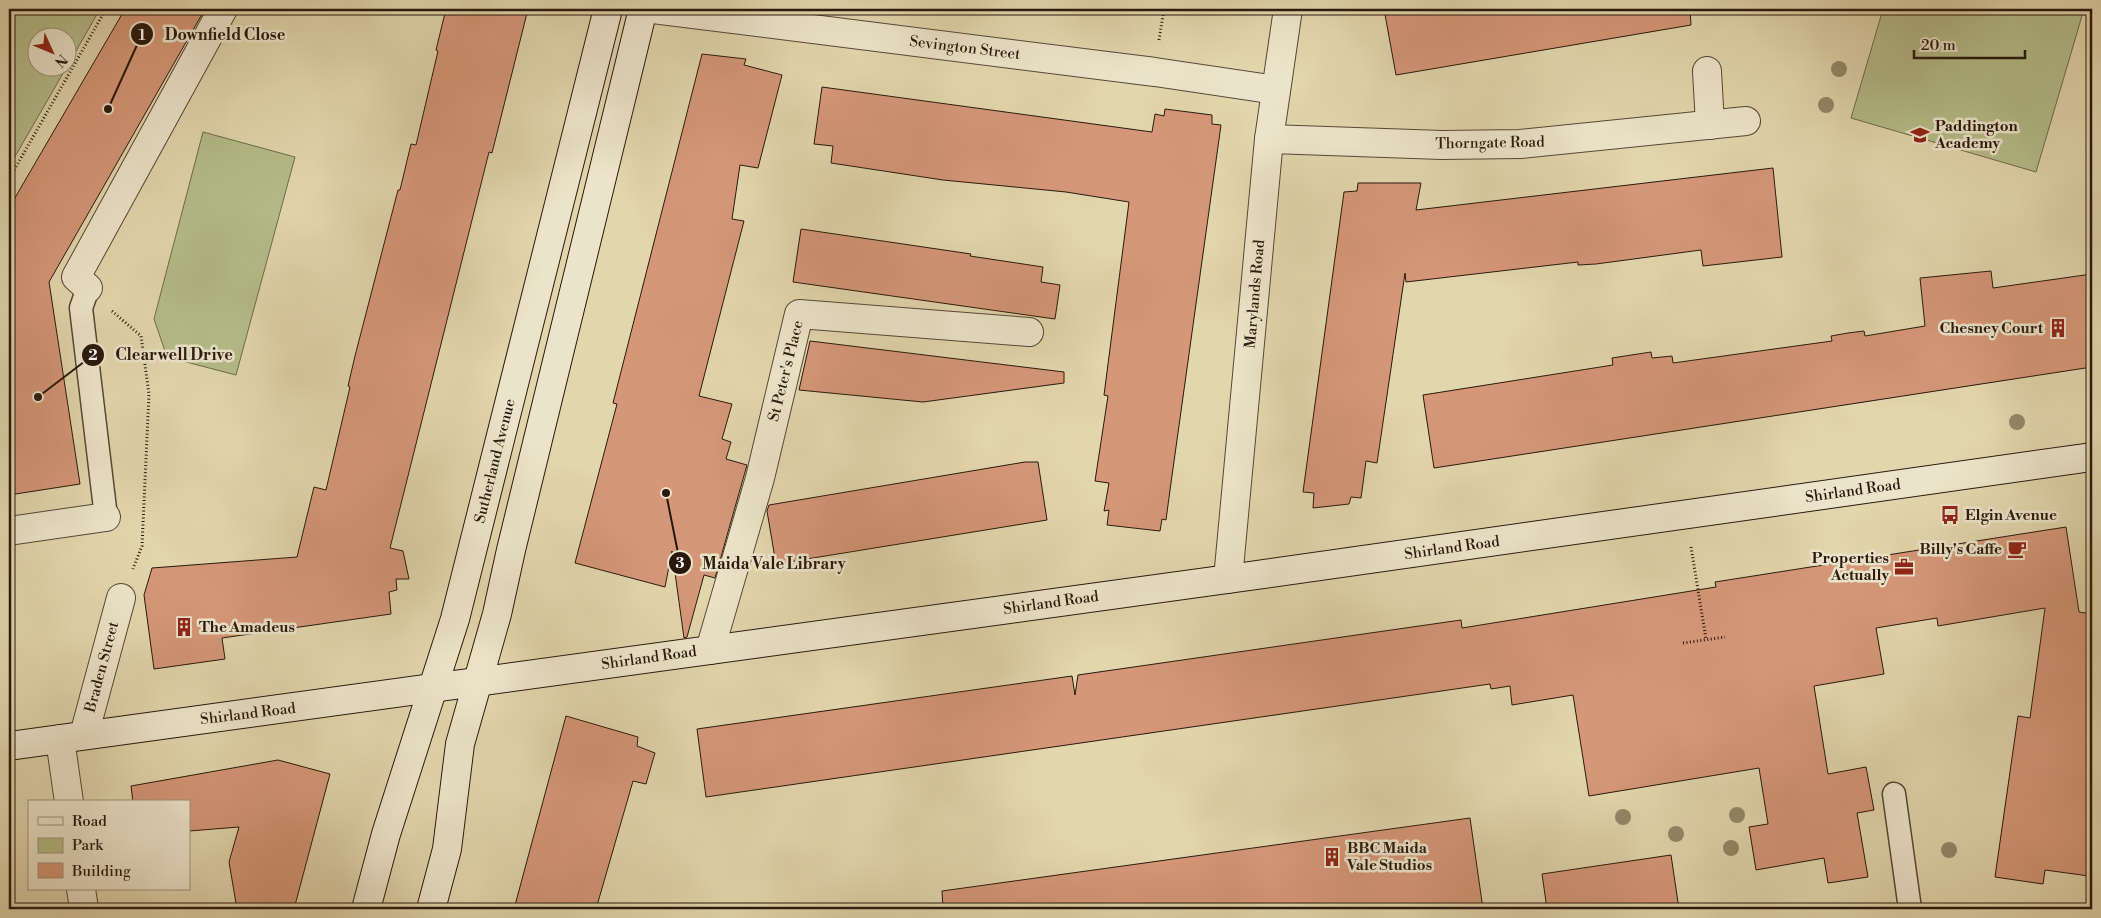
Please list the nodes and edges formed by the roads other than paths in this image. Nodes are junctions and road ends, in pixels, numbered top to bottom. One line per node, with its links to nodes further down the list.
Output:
1 (222, 9): 11 (street)
2 (608, 9): 20 (street, Sutherland Avenue)
3 (643, 9): 19 (street)
4 (653, 9): 7 (street, Sevington Street)
5 (1288, 9): 7 (street, Marylands Road)
6 (1707, 71): 9 (street)
7 (1276, 90): 10 (street, Marylands Road)
8 (1746, 121): 9 (street, Thorngate Road)
9 (1710, 125): 10 (street, Thorngate Road)
10 (1269, 140): 16 (street, Marylands Road)
11 (88, 288): 14 (lane)
12 (1029, 332): 18 (street, St Peter's Place)
13 (2092, 457): 16 (street, Shirland Road)
14 (106, 517): 15 (street)
15 (9, 531)
16 (1228, 579): 18 (street, Shirland Road)
17 (121, 598): 21 (street, Braden Street)
18 (710, 650): 19 (street, Shirland Road)
19 (478, 682): 20 (street, Shirland Road); 28 (street)
20 (433, 688): 21 (street, Shirland Road); 27 (street, Sutherland Avenue)
21 (72, 737): 22 (street, Shirland Road); 24 (street)
22 (9, 746)
23 (1894, 794): 29 (lane)
24 (68, 800)
25 (81, 890): 26 (street)
26 (84, 909)
27 (366, 909)
28 (431, 909)
29 (1910, 909)

